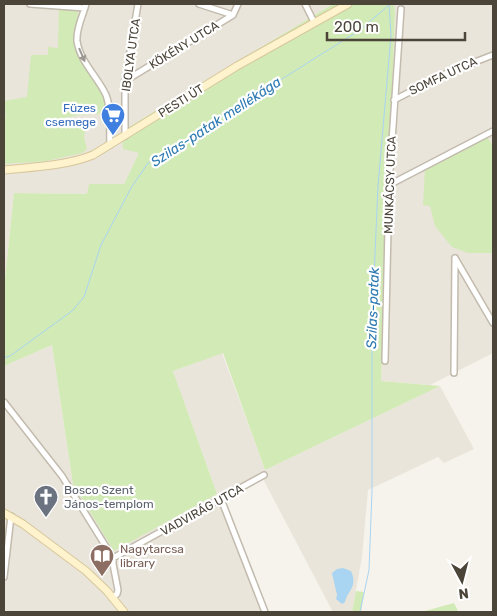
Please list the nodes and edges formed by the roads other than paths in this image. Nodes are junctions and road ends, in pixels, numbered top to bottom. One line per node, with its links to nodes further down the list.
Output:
1 (30, 4): 7 (street)
2 (138, 4): 12 (street, IBOLYA UTCA)
3 (199, 4): 9 (street)
4 (238, 4): 9 (street, KÖKÉNY UTCA)
5 (304, 4): 10 (street)
6 (348, 4): 10 (main road, PESTI ÚT)
7 (85, 6): 16 (street, one-way to 16)
8 (401, 9): 13 (street, MUNKÁCSY UTCA)
9 (232, 15): 12 (street, KÖKÉNY UTCA)
10 (314, 22): 15 (main road, PESTI ÚT)
11 (493, 55): 13 (street, SOMFA UTCA)
12 (125, 81): 15 (street, IBOLYA UTCA)
13 (394, 100): 18 (street, MUNKÁCSY UTCA)
14 (493, 131): 18 (street)
15 (125, 136): 16 (main road, PESTI ÚT)
16 (110, 145): 17 (main road, PESTI ÚT)
17 (4, 170)
18 (389, 185): 20 (street, MUNKÁCSY UTCA)
19 (493, 323): 21 (street)
20 (385, 361)
21 (454, 373)
22 (4, 402): 27 (street)
23 (264, 475): 24 (street, VADVIRÁG UTCA)
24 (221, 499): 27 (street, VADVIRÁG UTCA); 31 (street)
25 (4, 513): 26 (main road)
26 (11, 516): 28 (street); 29 (main road)
27 (113, 558): 29 (street)
28 (4, 577)
29 (112, 598): 30 (main road)
30 (124, 612)
31 (264, 612)

